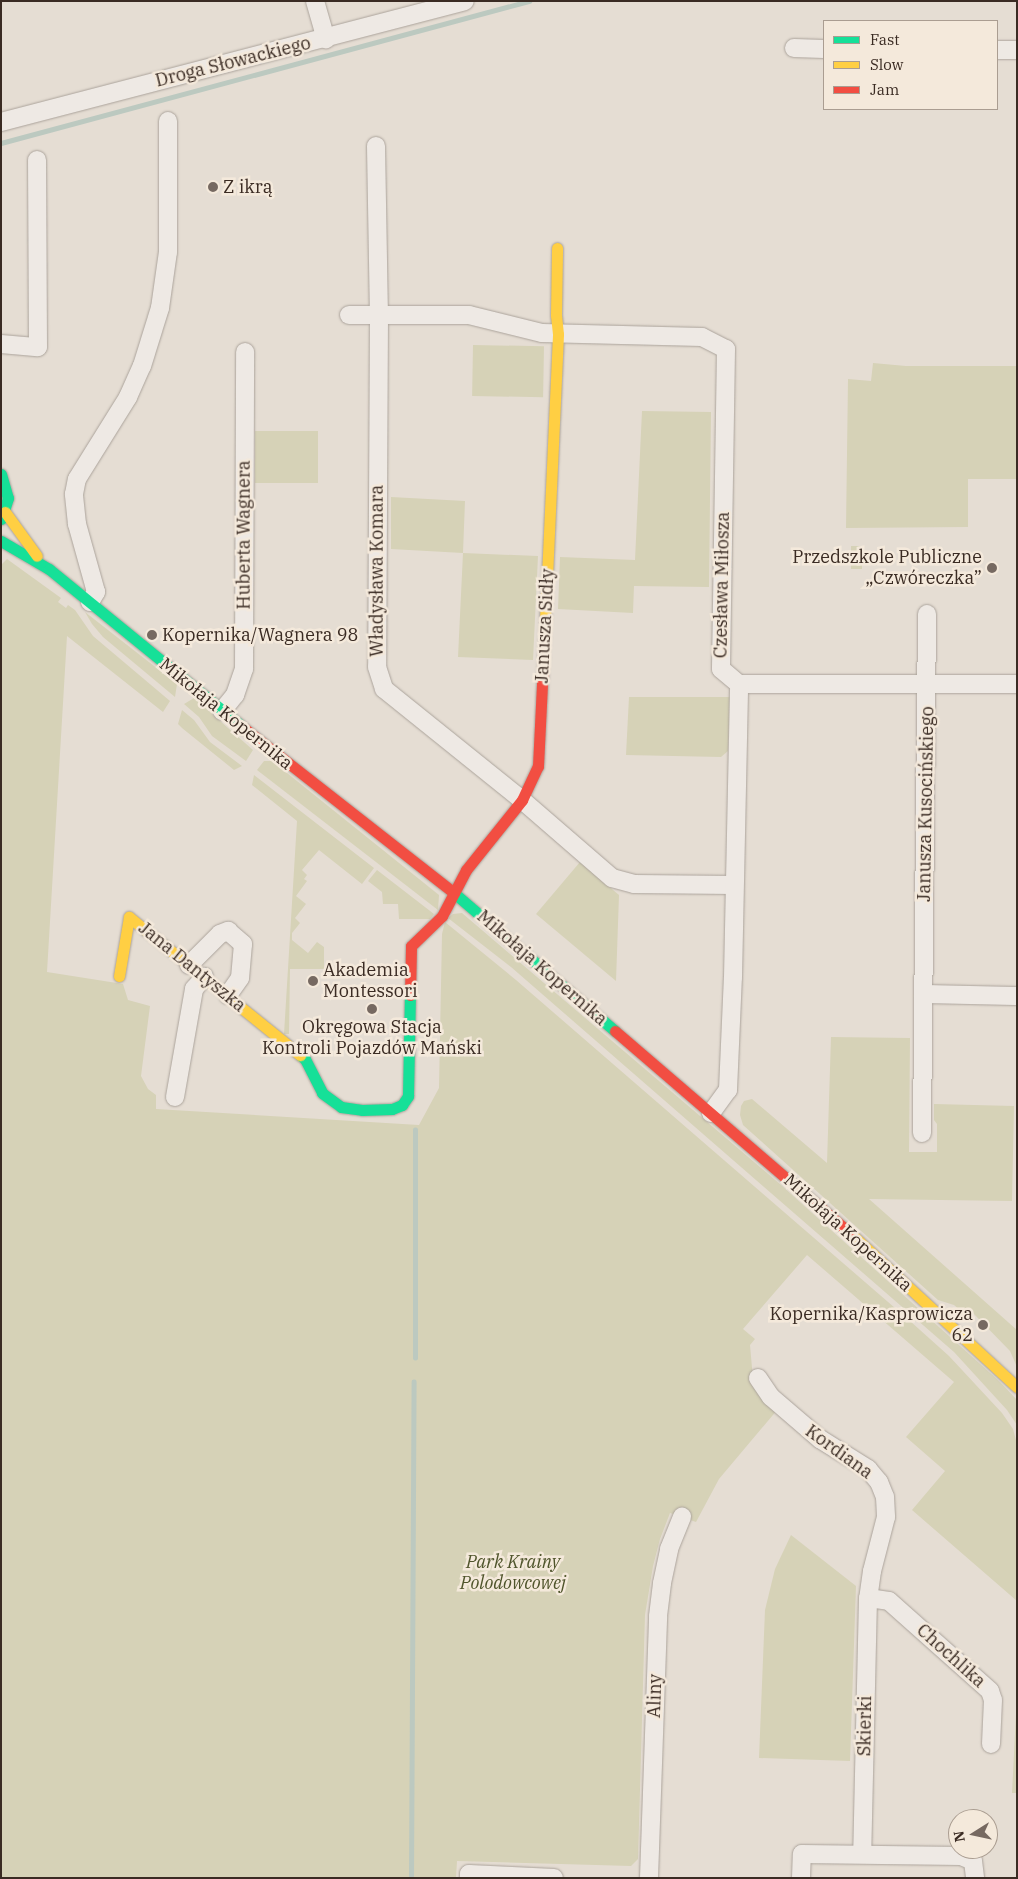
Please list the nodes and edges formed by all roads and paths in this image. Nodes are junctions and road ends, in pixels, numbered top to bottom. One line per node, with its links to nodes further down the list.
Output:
1 (315, 1): 3 (street)
2 (464, 1): 3 (street, Droga Słowackiego)
3 (326, 39): 9 (street, Droga Słowackiego)
4 (794, 48): 5 (street)
5 (823, 48)
6 (998, 50): 7 (street)
7 (1017, 50)
8 (168, 121): 22 (street)
9 (1, 122)
10 (376, 146): 13 (street, Władysława Komara)
11 (37, 160): 16 (street)
12 (557, 248): 15 (street, Janusza Sidły)
13 (378, 314): 14 (street); 15 (street); 28 (street, Władysława Komara)
14 (349, 315)
15 (558, 334): 24 (street, Czesława Miłosza); 28 (street, Janusza Sidły)
16 (1, 344)
17 (245, 352): 27 (street, Huberta Wagnera)
18 (1, 474): 19 (street, Mikołaja Kopernika)
19 (3, 515): 21 (street, Mikołaja Kopernika)
20 (1, 540): 21 (street, Mikołaja Kopernika)
21 (49, 569): 22 (street, Mikołaja Kopernika)
22 (90, 602): 27 (street, Mikołaja Kopernika)
23 (927, 614): 26 (street, Janusza Kusocińskiego)
24 (740, 684): 26 (street); 29 (street)
25 (1017, 684): 26 (street)
26 (927, 686): 34 (street, Janusza Kusocińskiego)
27 (222, 711): 30 (street, Mikołaja Kopernika)
28 (522, 800): 29 (street, Władysława Komara); 30 (street, Janusza Sidły)
29 (734, 885): 38 (street)
30 (454, 892): 35 (street, Jana Dantyszka); 38 (street, Mikołaja Kopernika)
31 (189, 965): 32 (street, Jana Dantyszka); 33 (street, Jana Dantyszka); 35 (street)
32 (118, 976)
33 (204, 977): 35 (street, Jana Dantyszka); 37 (street)
34 (923, 994): 36 (street); 39 (street, Janusza Kusocińskiego)
35 (228, 995)
36 (1017, 996)
37 (175, 1097)
38 (711, 1113): 41 (street, Mikołaja Kopernika)
39 (922, 1133)
40 (758, 1378): 43 (street, Kordiana)
41 (1017, 1387)
42 (682, 1517): 48 (street, Aliny)
43 (868, 1598): 44 (street, Chochlika); 45 (street, Skierki)
44 (991, 1744)
45 (862, 1854): 49 (street); 50 (street)
46 (469, 1876): 47 (street)
47 (554, 1878)
48 (649, 1878)
49 (801, 1878)
50 (975, 1878)

